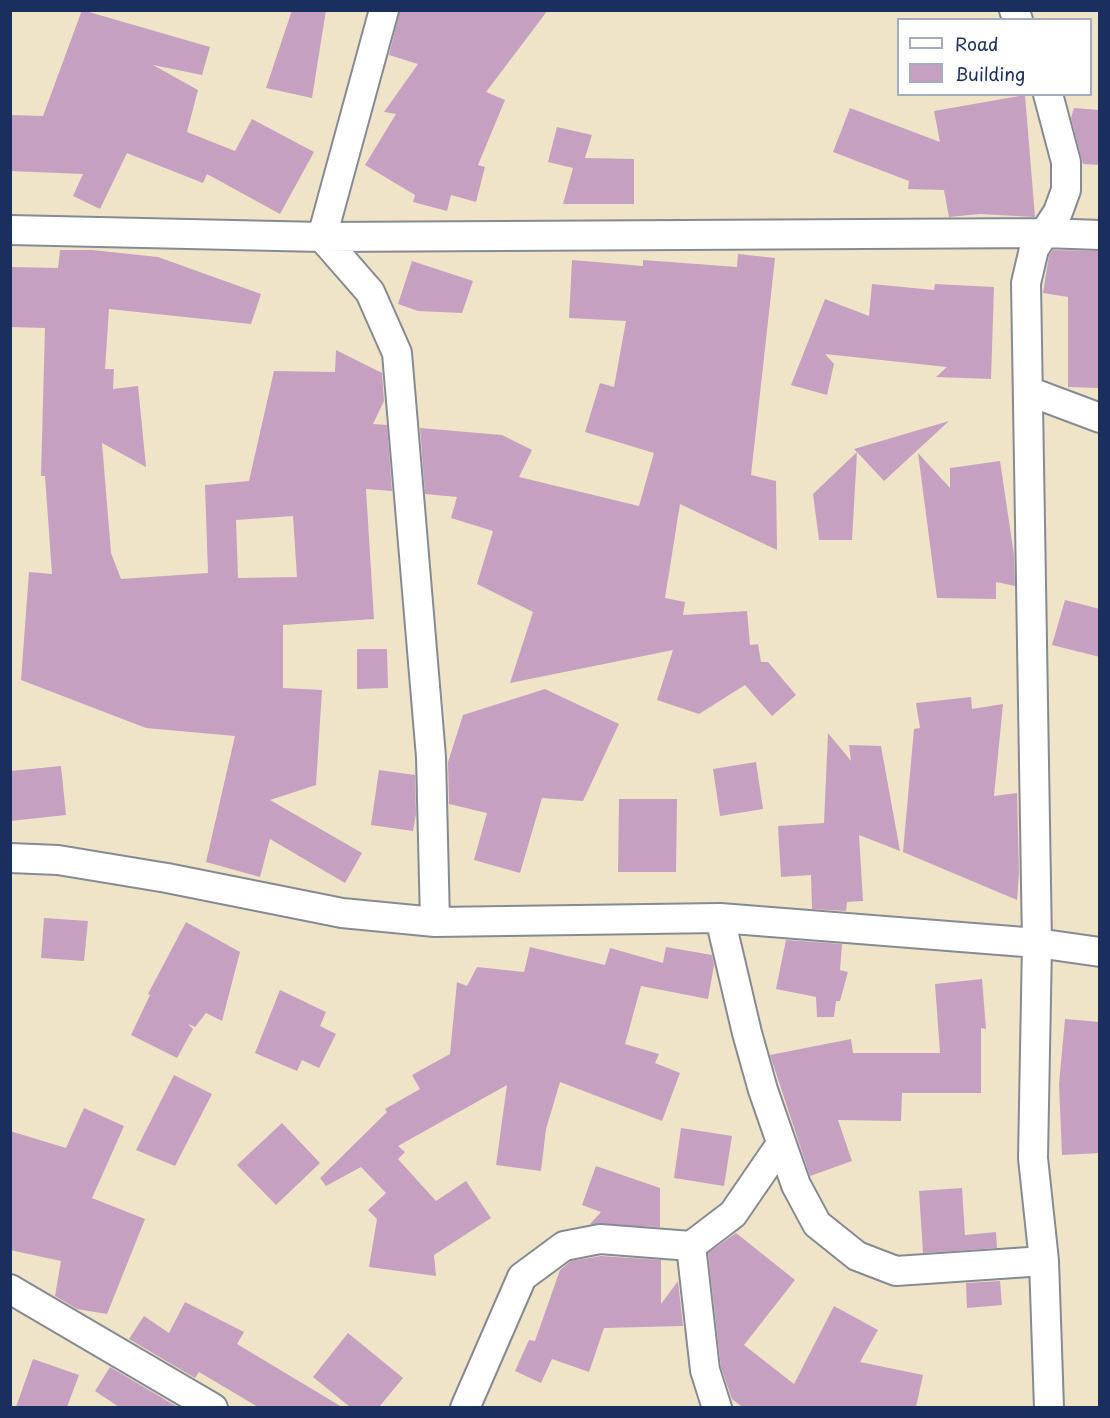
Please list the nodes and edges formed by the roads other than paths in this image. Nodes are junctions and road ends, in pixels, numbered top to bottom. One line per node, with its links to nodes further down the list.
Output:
1 (384, 10): 6 (street)
2 (1049, 96): 4 (street)
3 (10, 231): 6 (street)
4 (1045, 233): 5 (street); 6 (street); 7 (street)
5 (1100, 235)
6 (322, 237): 11 (street)
7 (1028, 392): 8 (street); 12 (street)
8 (1100, 418)
9 (10, 858): 11 (street)
10 (720, 918): 11 (street); 12 (street); 14 (street)
11 (435, 922)
12 (1037, 943): 13 (street); 16 (street)
13 (1100, 951)
14 (781, 1143): 15 (street); 16 (street)
15 (691, 1246): 19 (street); 20 (street)
16 (1044, 1261): 21 (street)
17 (10, 1288): 18 (street)
18 (213, 1407)
19 (465, 1407)
20 (717, 1407)
21 (1049, 1407)

